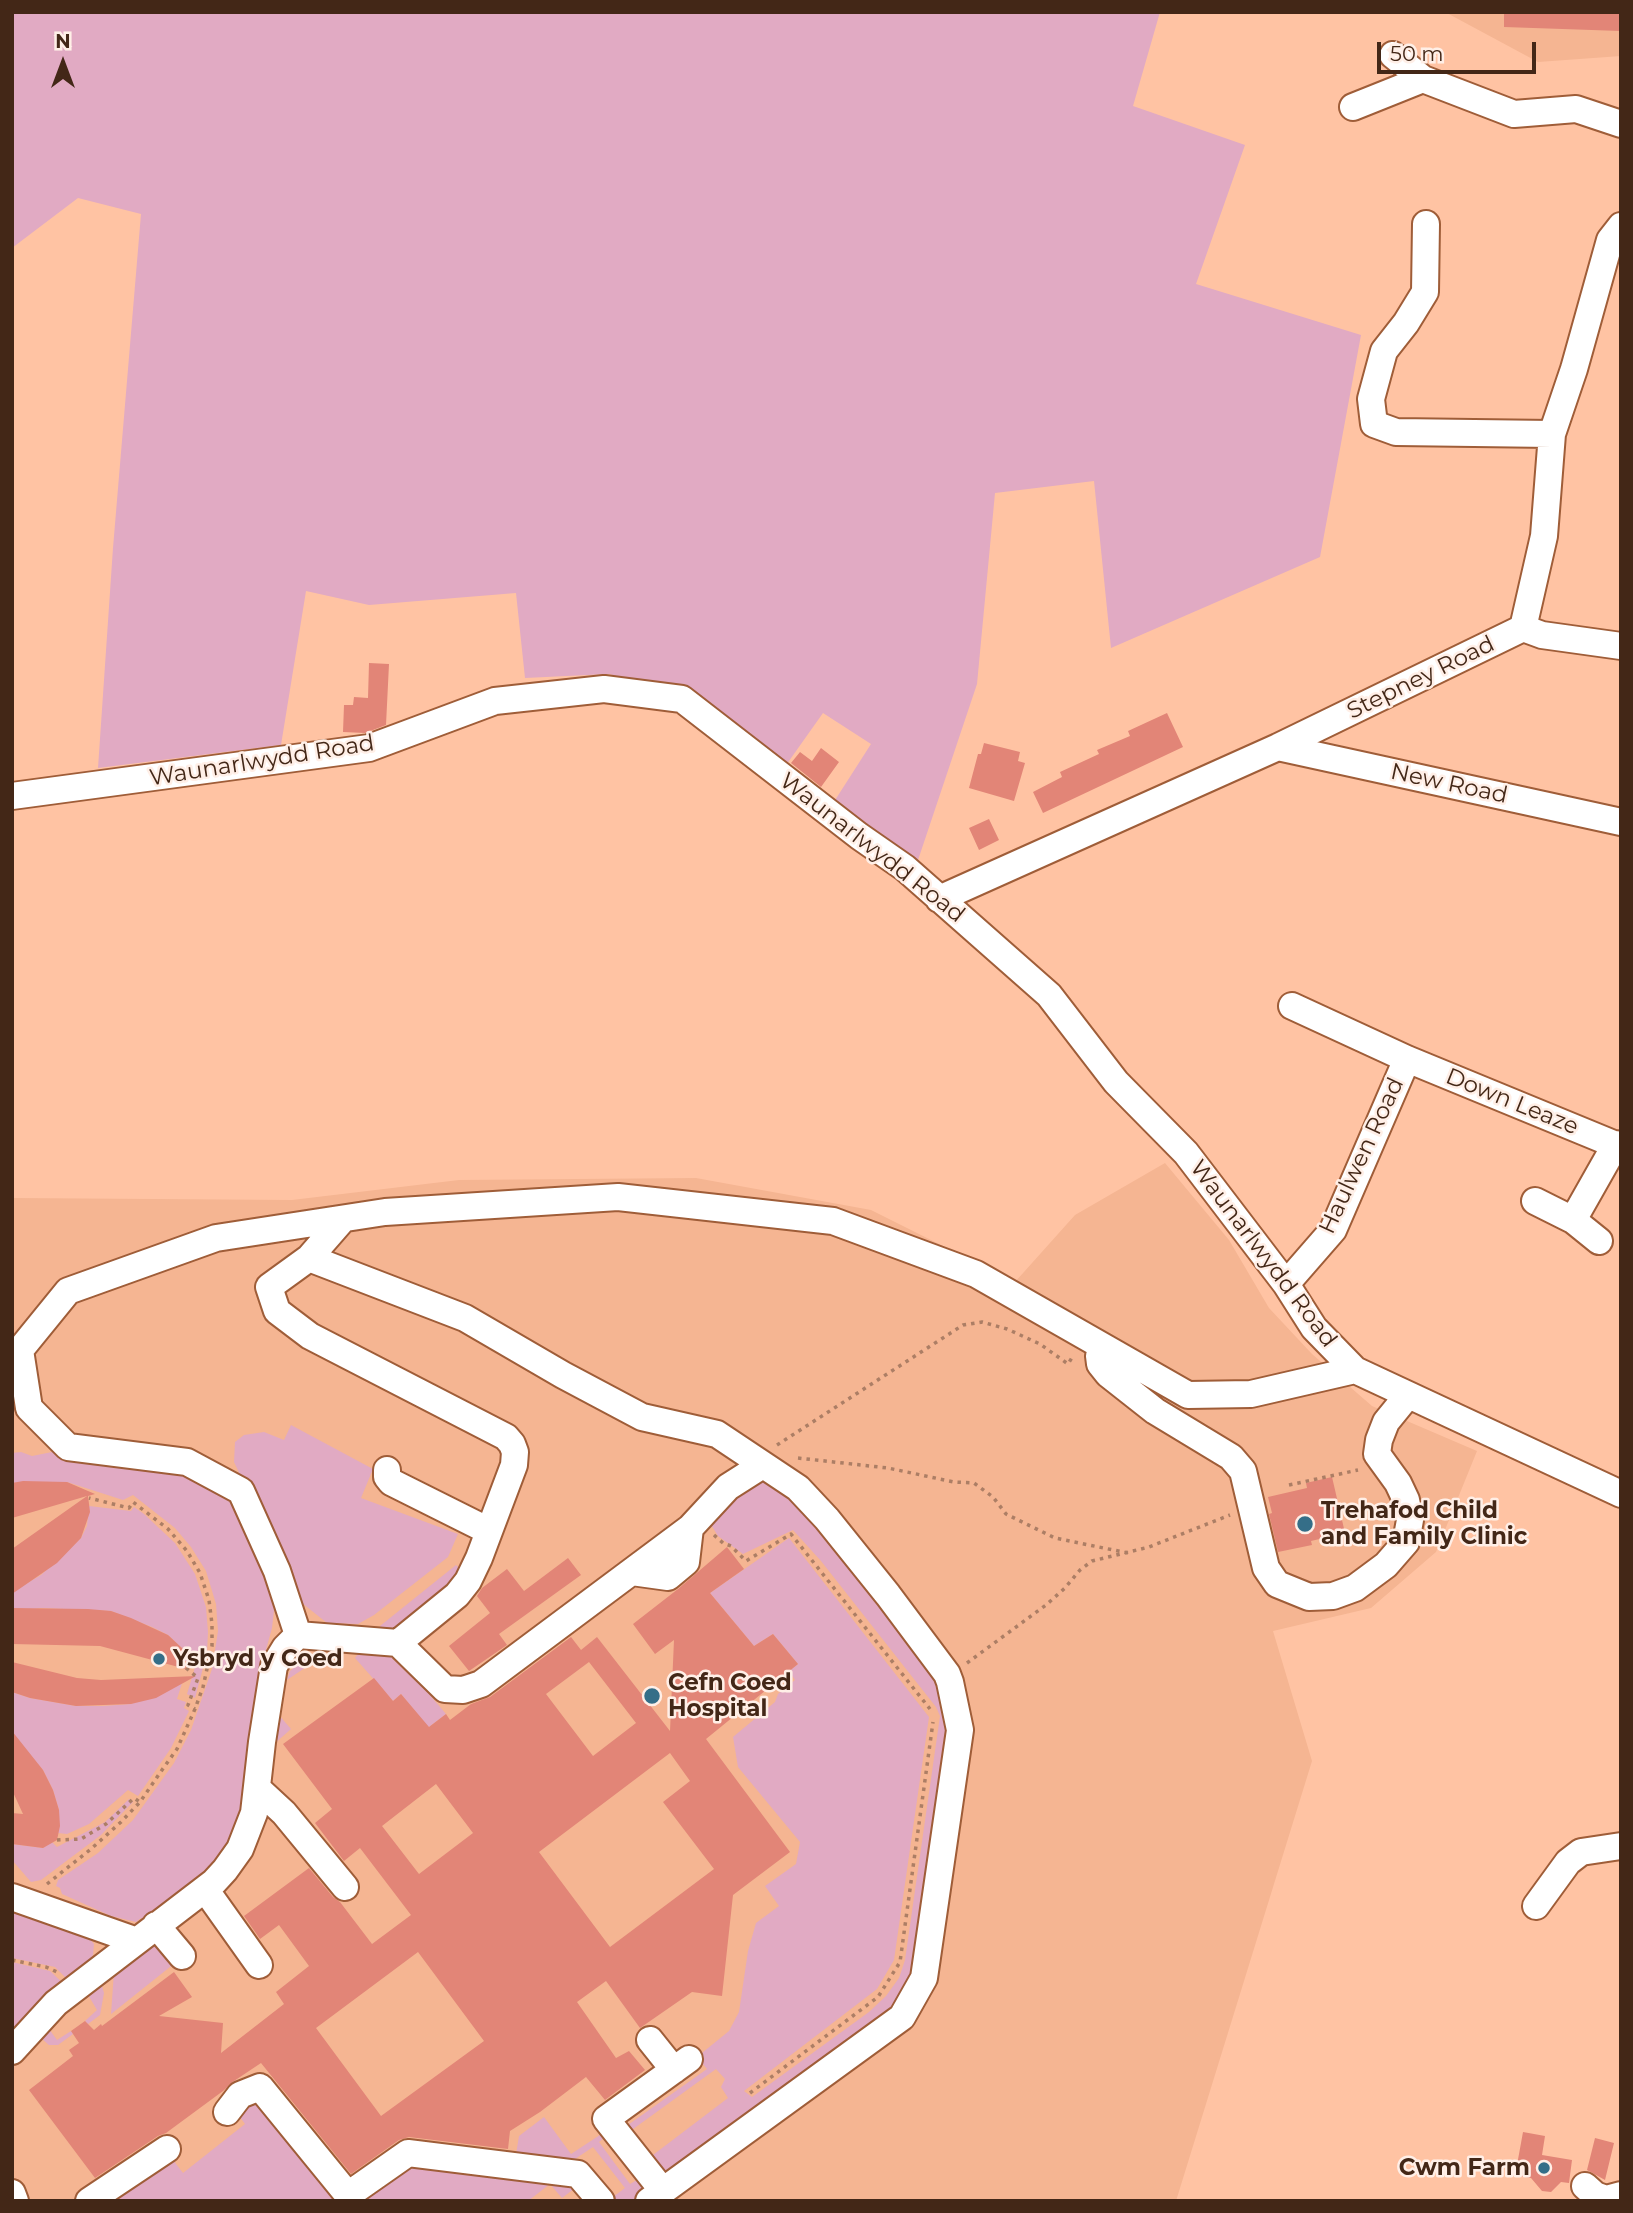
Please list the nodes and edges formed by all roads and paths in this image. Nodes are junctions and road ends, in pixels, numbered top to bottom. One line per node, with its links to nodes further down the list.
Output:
1 (1393, 55): 2 (street)
2 (1423, 79): 3 (street); 4 (street)
3 (1353, 107)
4 (1621, 124)
5 (1426, 224): 7 (street)
6 (1621, 226): 7 (street, Stepney Road)
7 (1552, 434): 8 (street, Stepney Road)
8 (1523, 628): 9 (street); 10 (street, Stepney Road)
9 (1621, 646)
10 (1278, 747): 12 (street, New Road); 13 (street, Stepney Road)
11 (12, 796): 13 (street, Waunarlwydd Road)
12 (1621, 822)
13 (939, 899): 22 (street, Waunarlwydd Road)
14 (1292, 1006): 15 (street, Haulwen Road)
15 (1407, 1059): 16 (street, Down Leaze); 22 (street, Haulwen Road)
16 (1618, 1145): 19 (street, Down Leaze)
17 (1535, 1201): 19 (street)
18 (343, 1219): 21 (street); 23 (street); 38 (street)
19 (1573, 1220): 20 (street)
20 (1599, 1241)
21 (309, 1258): 29 (street); 36 (street)
22 (1286, 1284): 25 (street, Waunarlwydd Road)
23 (1103, 1347): 25 (street); 34 (street)
24 (1068, 1364): 29 (path)
25 (1356, 1370): 26 (street, Waunarlwydd Road)
26 (1408, 1395): 28 (street); 32 (street, Waunarlwydd Road)
27 (789, 1457): 37 (path)
28 (1381, 1461): 31 (path); 34 (street)
29 (757, 1463): 35 (street); 41 (street)
30 (387, 1470): 36 (street)
31 (1289, 1485)
32 (1621, 1494)
33 (89, 1498): 42 (path)
34 (1250, 1507): 37 (path)
35 (694, 1523): 39 (street); 59 (path)
36 (489, 1531): 39 (street)
37 (1128, 1553): 41 (path)
38 (298, 1635): 39 (street); 43 (street)
39 (398, 1643)
40 (186, 1668): 42 (path)
41 (947, 1674): 64 (street)
42 (195, 1709): 44 (path)
43 (257, 1788): 48 (street); 49 (street)
44 (140, 1802): 45 (path); 47 (path)
45 (57, 1840)
46 (1621, 1846): 51 (street)
47 (38, 1886)
48 (345, 1887)
49 (205, 1889): 52 (street); 55 (street)
50 (12, 1897): 52 (street)
51 (1536, 1906)
52 (146, 1933): 53 (street); 58 (street)
53 (182, 1956)
54 (12, 1960): 56 (path)
55 (259, 1965)
56 (61, 1977)
57 (650, 2040): 64 (street)
58 (12, 2051)
59 (750, 2093)
60 (227, 2112): 68 (street)
61 (167, 2149): 67 (street)
62 (1586, 2186): 65 (street)
63 (12, 2193): 66 (street)
64 (656, 2196)
65 (1621, 2196)
66 (15, 2201)
67 (89, 2201)
68 (601, 2201)

